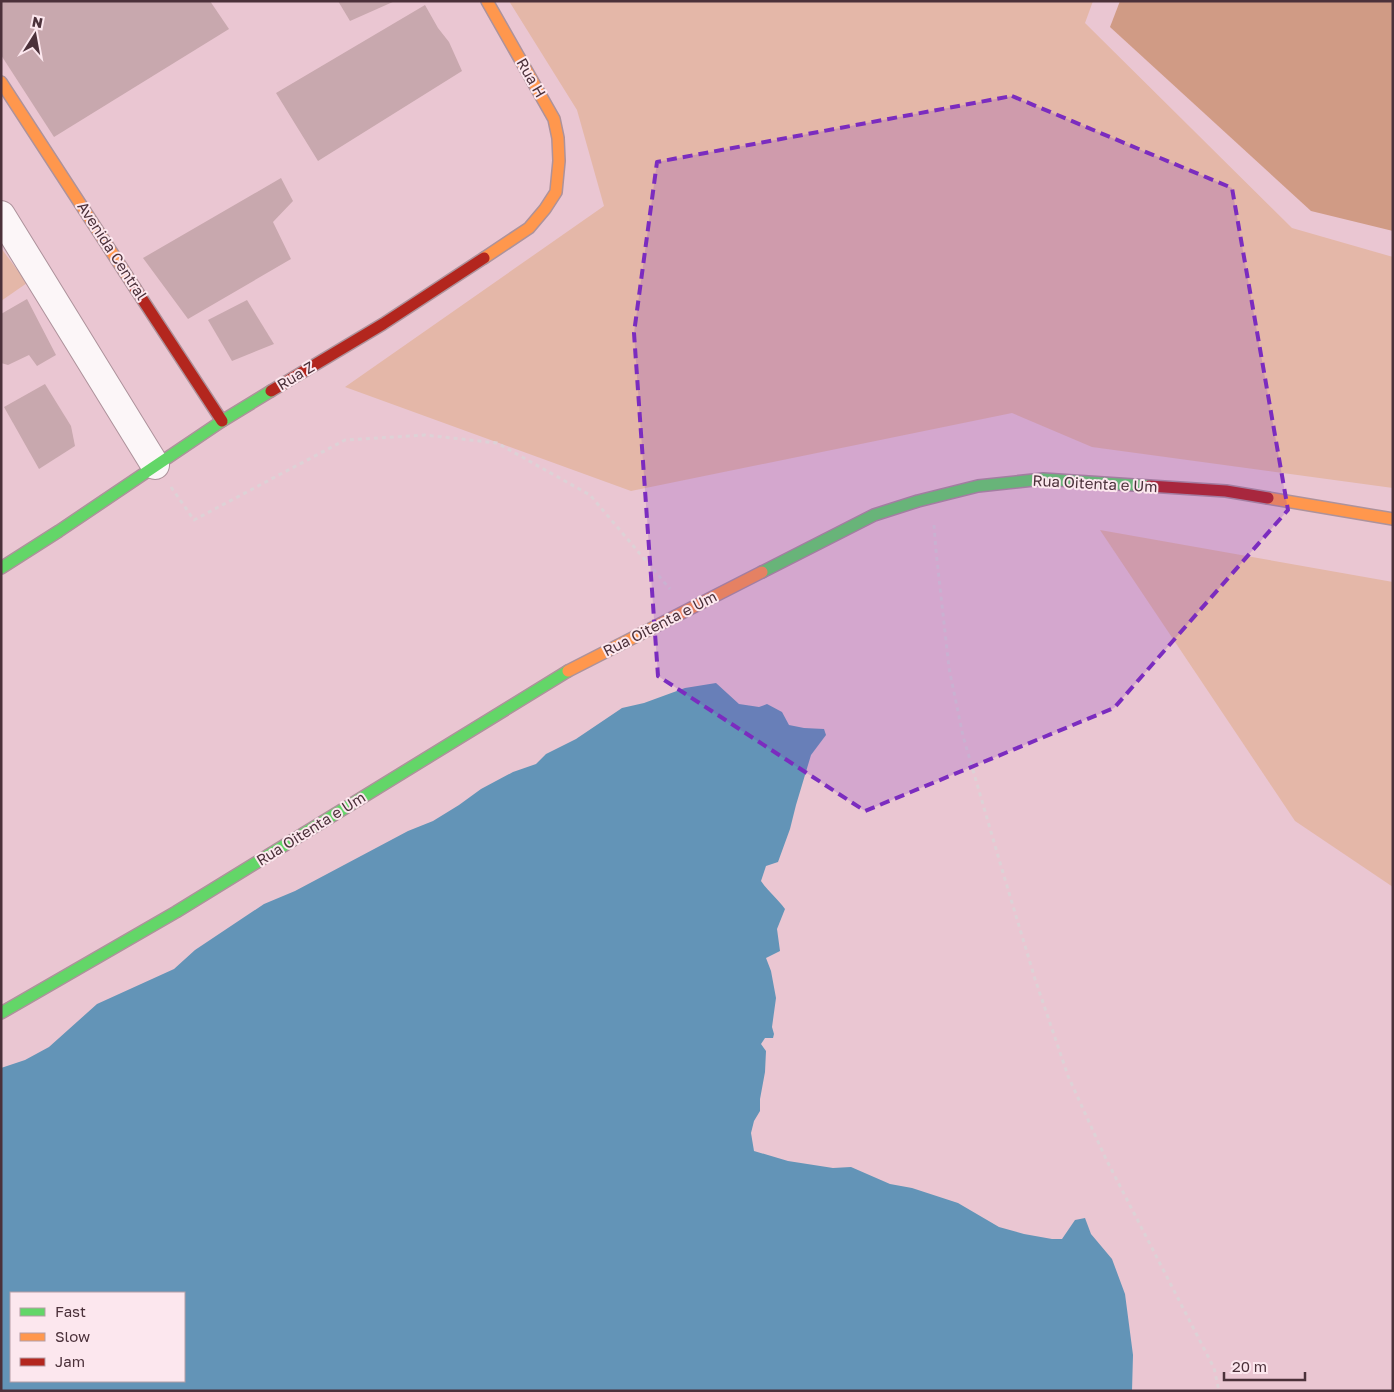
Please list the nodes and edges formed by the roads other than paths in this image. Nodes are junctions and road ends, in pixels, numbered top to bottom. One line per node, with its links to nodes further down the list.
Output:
1 (486, 1): 3 (street, Rua H)
2 (1, 82): 5 (street, Avenida Central)
3 (559, 161): 5 (street, Rua Z)
4 (1, 215): 6 (street)
5 (222, 421): 6 (street, Rua Z)
6 (155, 465): 8 (street, Rua Z)
7 (1393, 519): 9 (street, Rua Oitenta e Um)
8 (1, 568)
9 (1, 1013)

